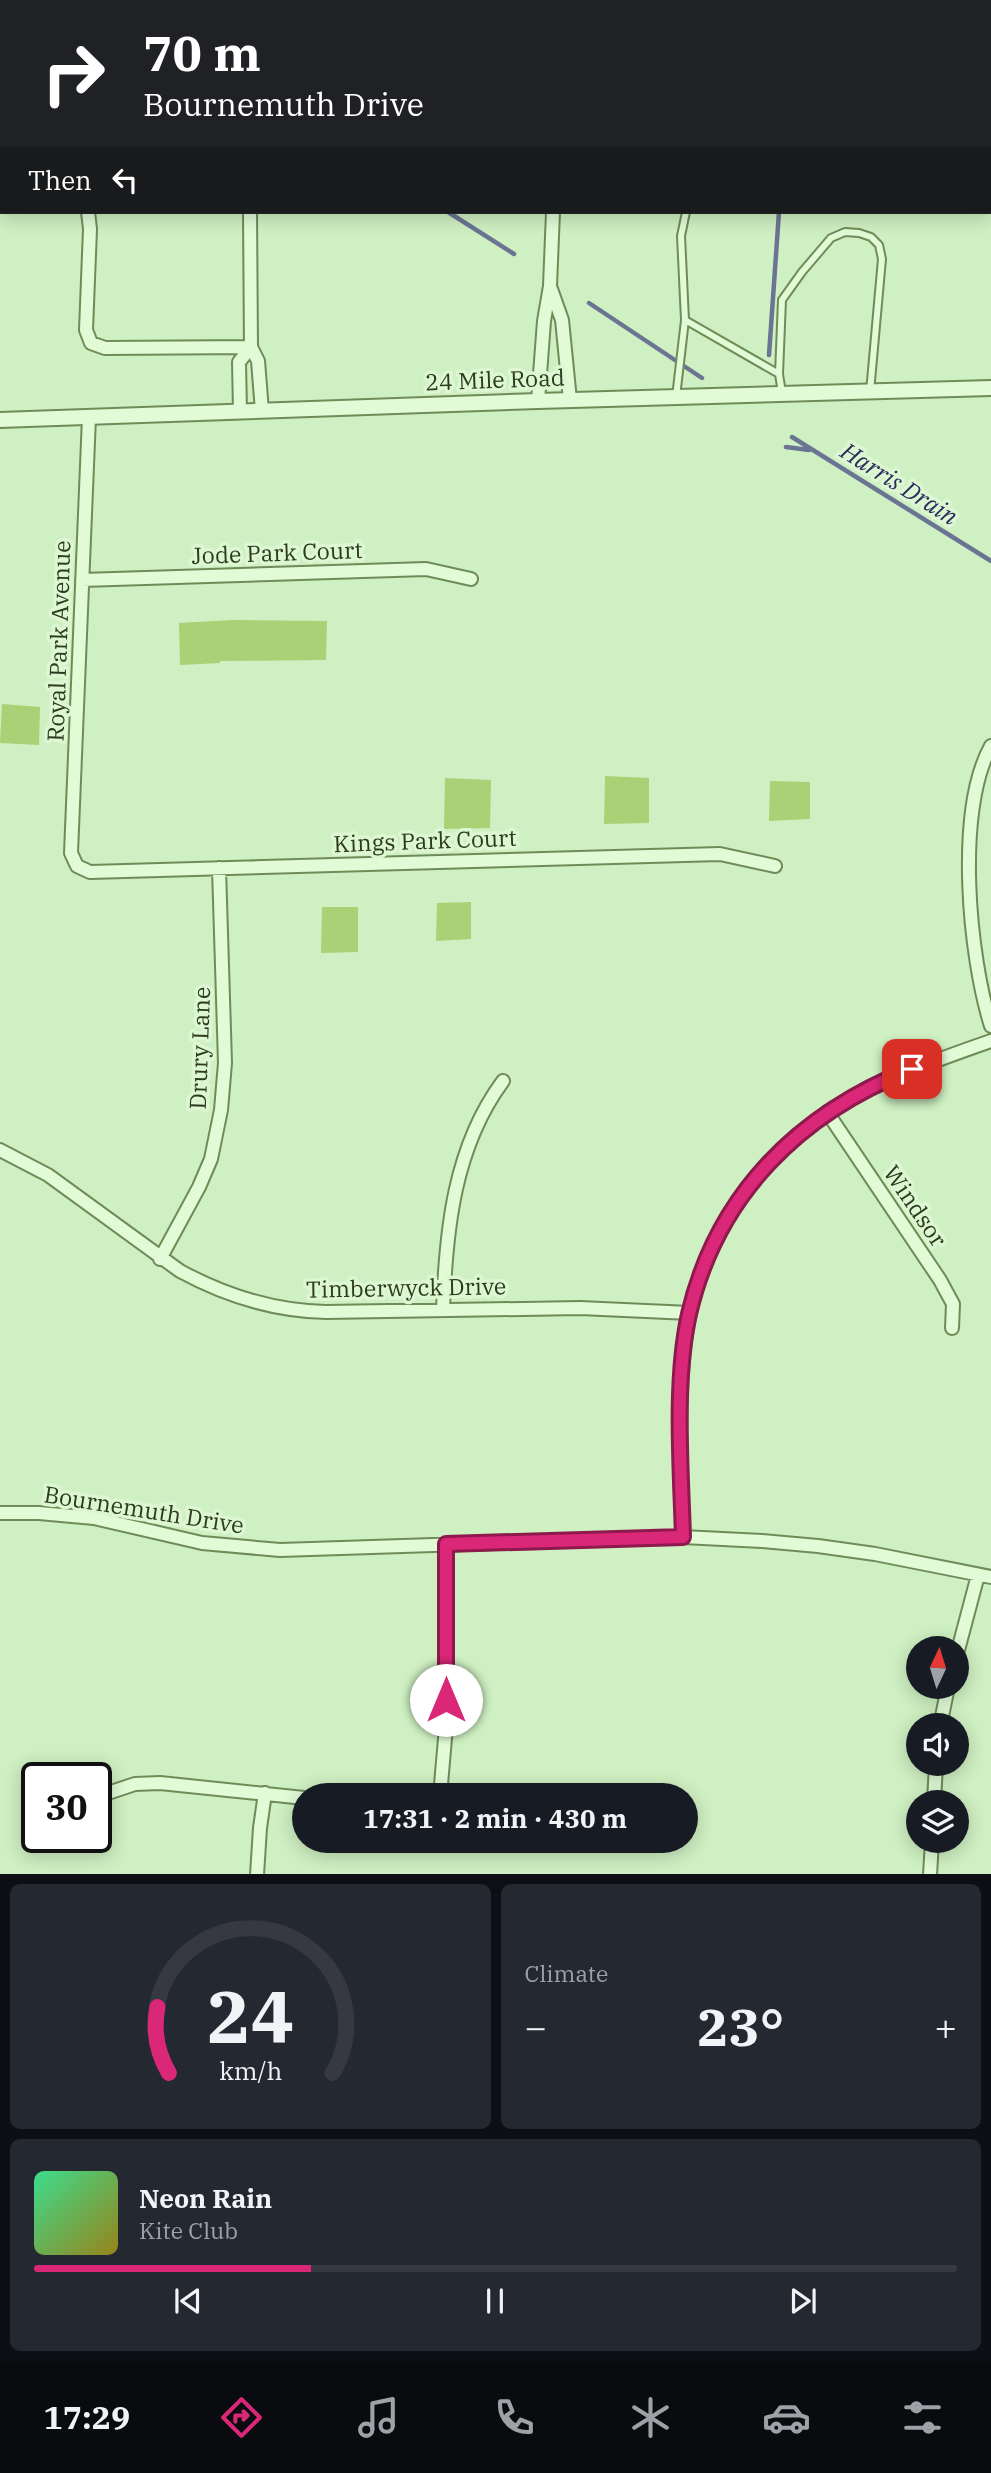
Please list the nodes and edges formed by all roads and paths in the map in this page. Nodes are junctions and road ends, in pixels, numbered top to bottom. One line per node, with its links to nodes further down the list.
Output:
1 (88, 214): 7 (street)
2 (250, 214): 7 (street)
3 (554, 214): 5 (street)
4 (686, 214): 6 (lane)
5 (550, 286): 13 (street); 14 (street)
6 (685, 320): 8 (lane); 12 (lane)
7 (251, 347): 15 (street); 16 (street)
8 (779, 374): 10 (lane); 11 (lane)
9 (991, 388): 10 (street, 24 Mile Road)
10 (870, 392): 11 (street, 24 Mile Road)
11 (782, 395): 12 (street, 24 Mile Road)
12 (676, 397): 13 (street, 24 Mile Road)
13 (570, 400): 14 (street, 24 Mile Road)
14 (538, 401): 16 (street, 24 Mile Road)
15 (240, 411): 16 (street, 24 Mile Road); 17 (street, 24 Mile Road)
16 (262, 411)
17 (89, 417): 18 (street, 24 Mile Road); 20 (street, Royal Park Avenue)
18 (0, 420)
19 (471, 579): 20 (street, Jode Park Court)
20 (82, 580): 22 (street, Royal Park Avenue)
21 (991, 746): 25 (street)
22 (77, 866): 24 (street, Kings Park Court)
23 (775, 866): 24 (street, Kings Park Court)
24 (219, 868): 30 (street, Drury Lane)
25 (991, 1026)
26 (991, 1041): 28 (street)
27 (503, 1081): 31 (street)
28 (827, 1112): 32 (street); 33 (street, Windsor)
29 (0, 1150): 30 (street, Timberwyck Drive)
30 (160, 1259): 31 (street, Timberwyck Drive)
31 (443, 1309): 32 (street, Timberwyck Drive)
32 (690, 1313): 35 (street)
33 (952, 1328)
34 (0, 1513): 36 (street, Bournemuth Drive)
35 (683, 1537): 36 (street, Bournemuth Drive); 37 (street, Bournemuth Drive)
36 (446, 1544): 39 (street)
37 (985, 1576): 38 (street)
38 (963, 1636)
39 (441, 1783)
40 (112, 1792): 41 (street)
41 (265, 1793): 42 (street); 44 (street)
42 (292, 1796)
43 (931, 1853): 45 (street)
44 (257, 1874)
45 (930, 1874)

